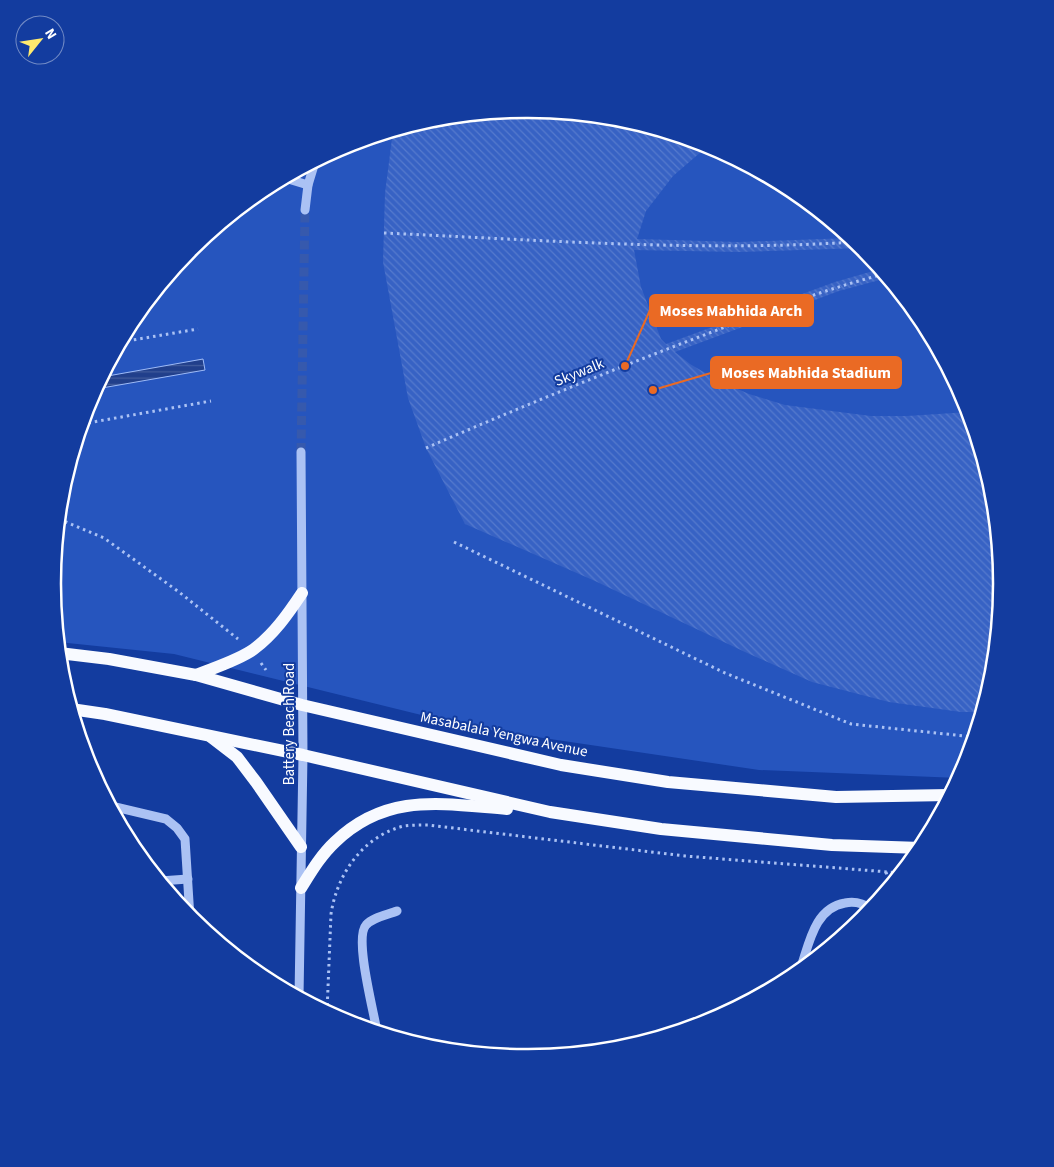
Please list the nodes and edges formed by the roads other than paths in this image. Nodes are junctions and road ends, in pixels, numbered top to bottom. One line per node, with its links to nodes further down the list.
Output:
1 (312, 170): 3 (street)
2 (293, 181): 3 (street)
3 (308, 185): 4 (street)
4 (305, 210)
5 (301, 452): 6 (street, Battery Beach Road)
6 (302, 593): 8 (main road); 9 (street, Battery Beach Road)
7 (67, 654): 8 (main road, Masabalala Yengwa Avenue)
8 (196, 675): 9 (main road, Masabalala Yengwa Avenue)
9 (302, 705): 12 (street, Battery Beach Road); 13 (main road, Masabalala Yengwa Avenue)
10 (79, 709): 11 (main road)
11 (210, 736): 12 (main road); 16 (main road)
12 (303, 755): 15 (main road); 16 (street, Battery Beach Road)
13 (942, 795)
14 (120, 808): 18 (street)
15 (550, 812): 17 (main road); 20 (main road)
16 (301, 846): 20 (street, Battery Beach Road)
17 (910, 848)
18 (188, 879): 19 (street); 21 (street)
19 (168, 880)
20 (301, 888): 25 (street, Battery Beach Road)
21 (189, 904)
22 (864, 905): 24 (street)
23 (397, 911): 26 (street)
24 (805, 958)
25 (299, 990)
26 (376, 1024)

